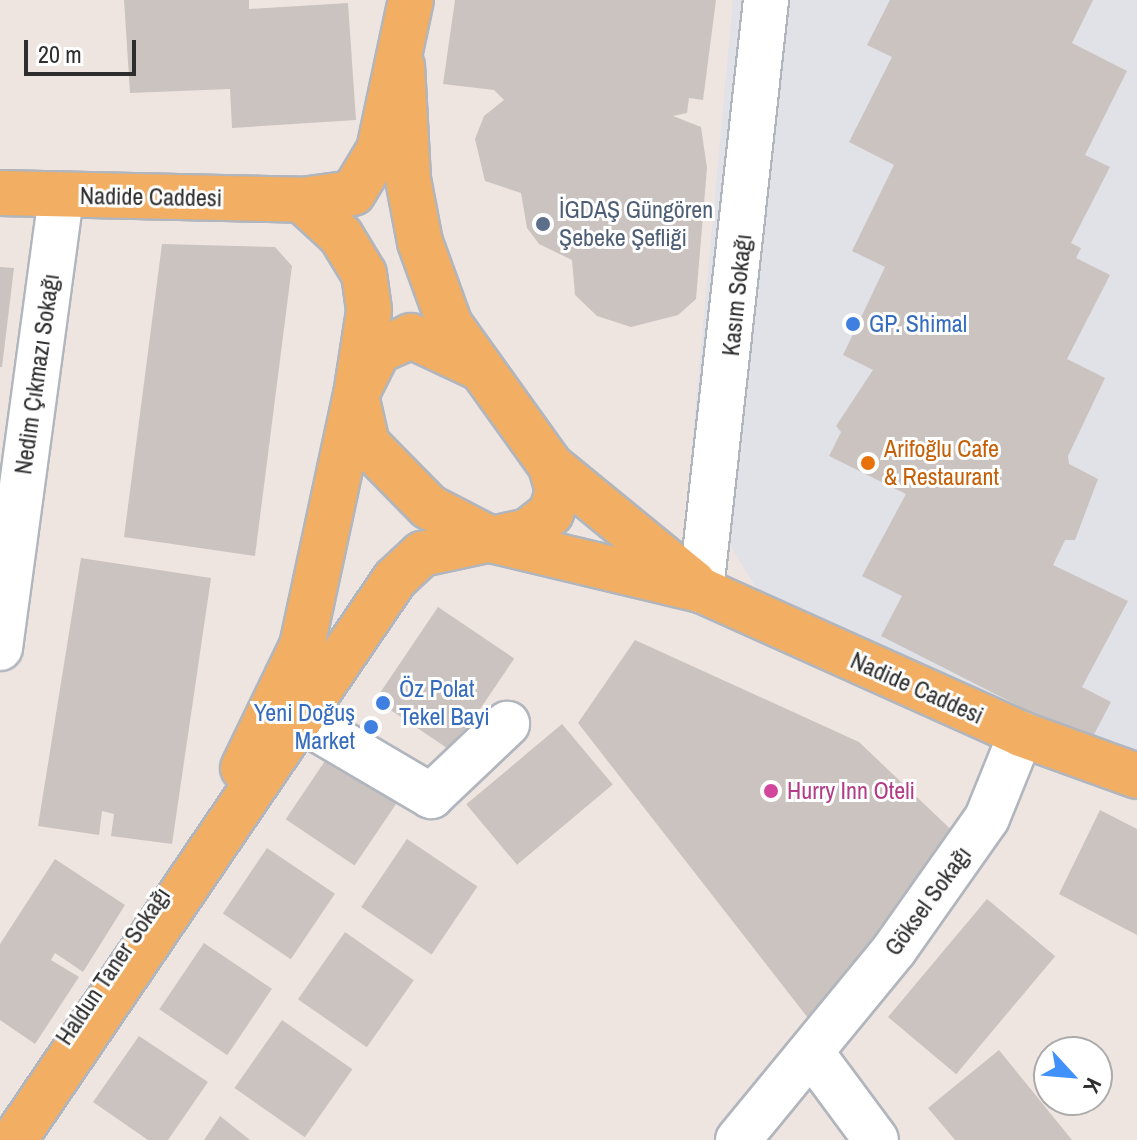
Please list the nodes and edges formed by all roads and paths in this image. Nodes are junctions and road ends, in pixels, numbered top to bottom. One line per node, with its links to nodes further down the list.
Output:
1 (411, 0): 3 (main road)
2 (766, 0): 12 (street, Kasım Sokağı)
3 (402, 66): 6 (main road, Nadide Caddesi); 7 (main road)
4 (0, 193): 5 (main road, Nadide Caddesi)
5 (61, 195): 6 (main road, Nadide Caddesi); 9 (street, Nedim Çıkmazı Sokağı)
6 (302, 200): 8 (main road)
7 (480, 369): 8 (main road); 10 (main road)
8 (356, 395): 11 (main road); 19 (main road, Haldun Taner Sokağı)
9 (13, 455): 13 (street, Nedim Çıkmazı Sokağı)
10 (551, 466): 11 (main road); 12 (main road)
11 (495, 541): 12 (main road); 14 (main road)
12 (701, 590): 16 (main road, Nadide Caddesi)
13 (0, 648)
14 (302, 720): 15 (street); 20 (main road)
15 (507, 724)
16 (1021, 734): 17 (main road, Nadide Caddesi); 18 (street, Göksel Sokağı)
17 (1137, 776)
18 (811, 1052): 21 (street, Göksel Sokağı); 22 (street)
19 (0, 1132)
20 (14, 1140)
21 (738, 1140)
22 (876, 1140)

